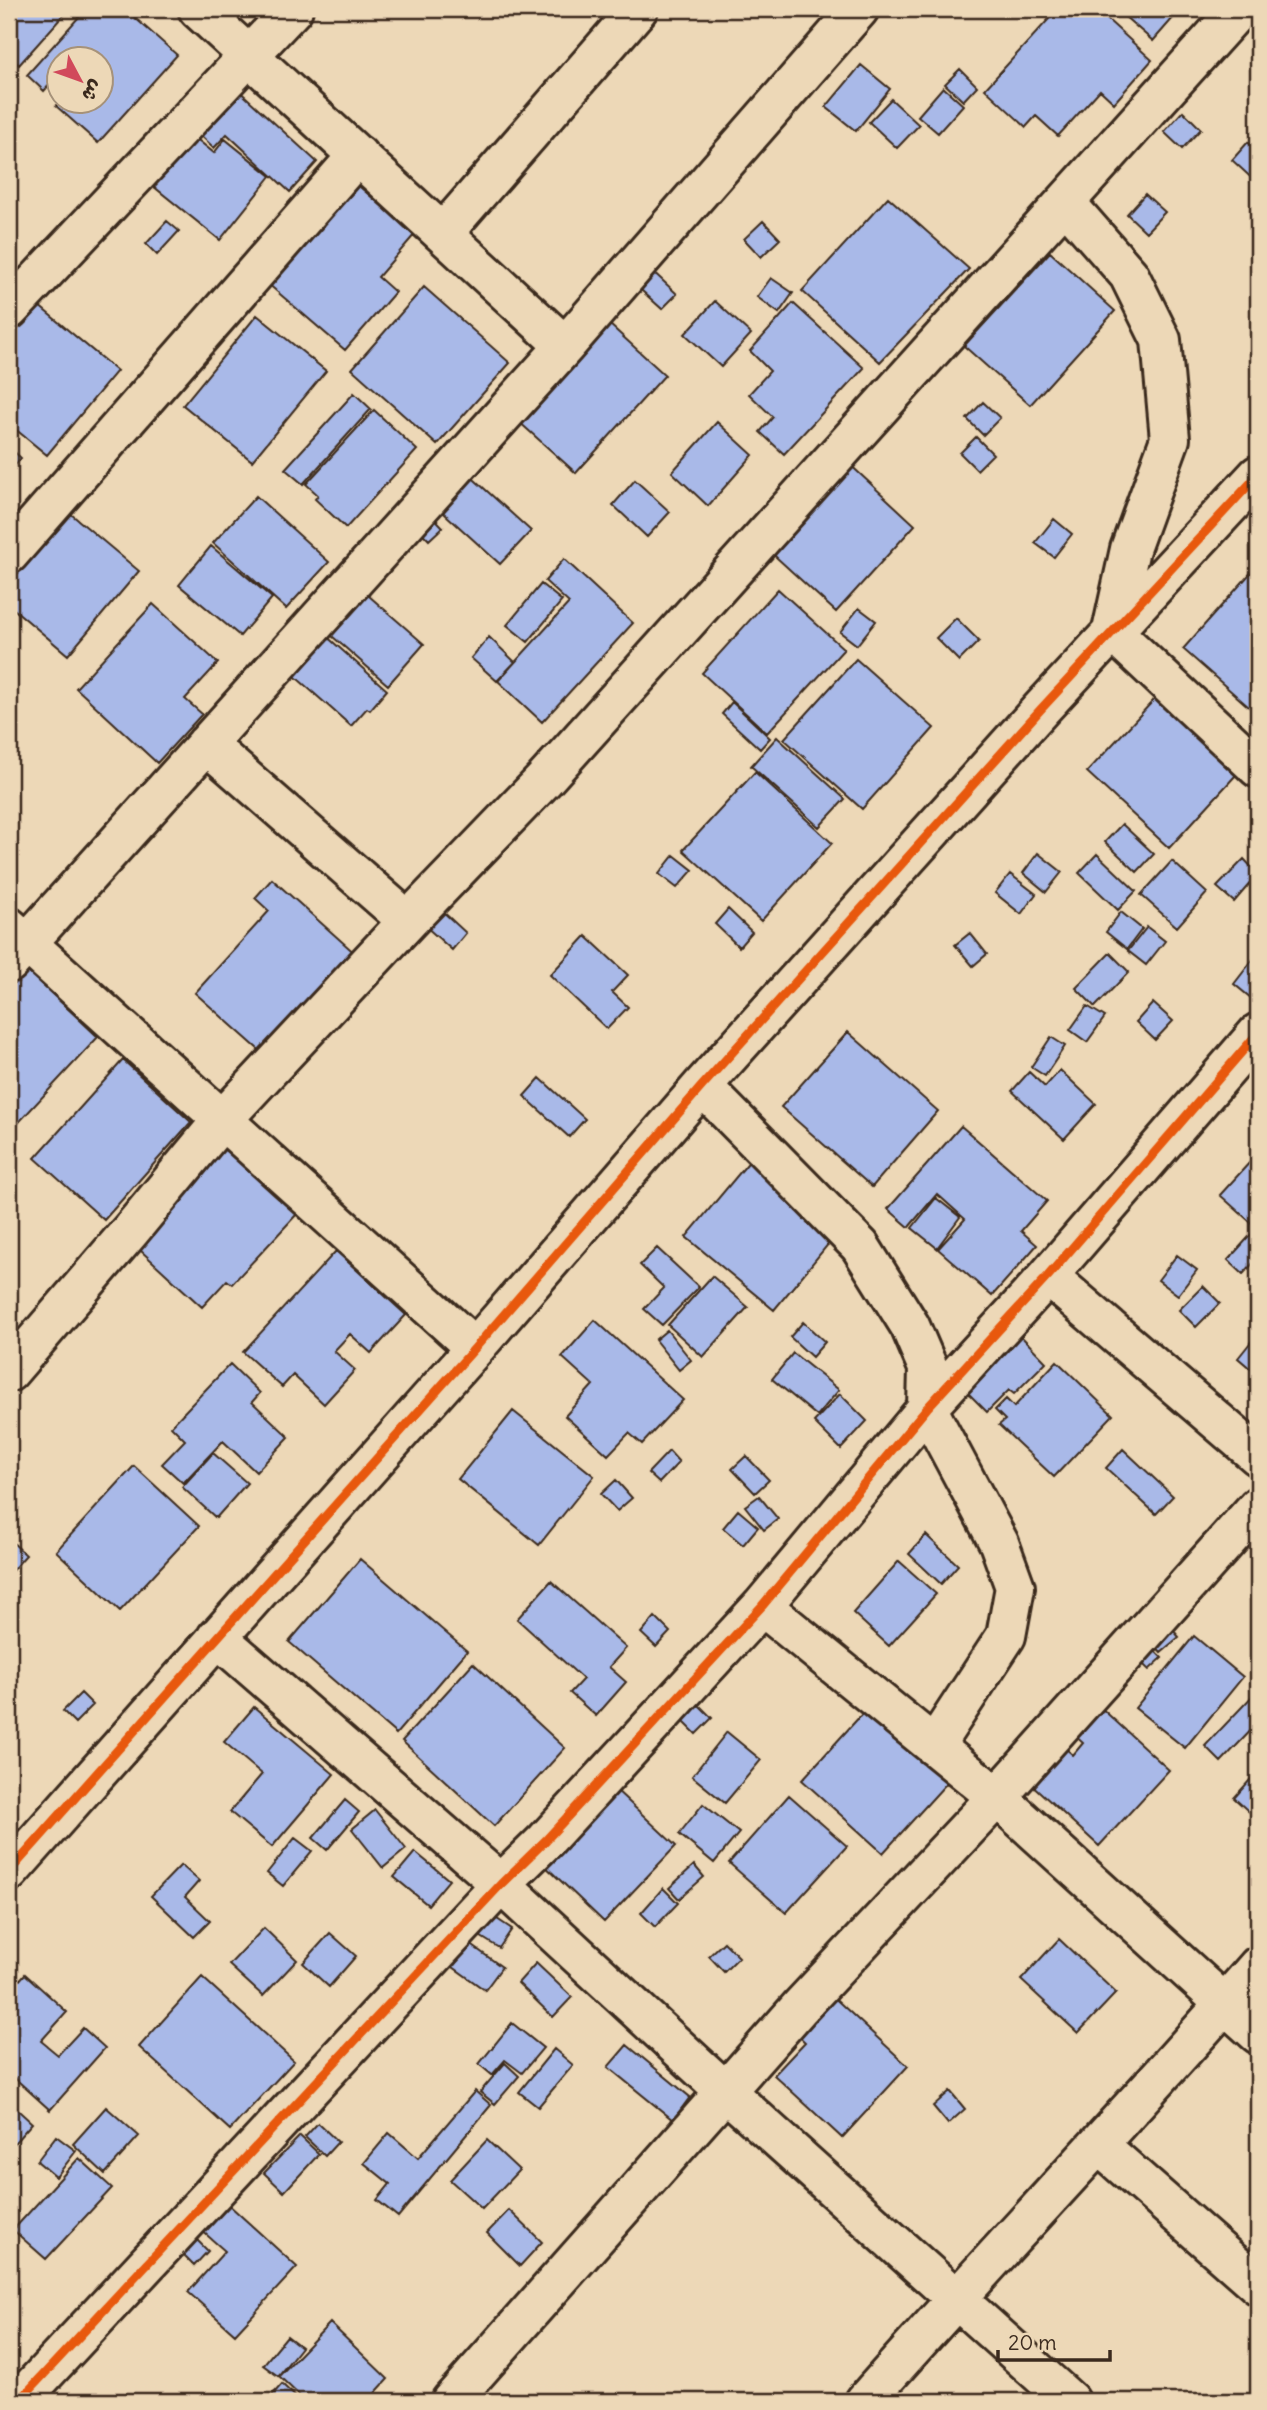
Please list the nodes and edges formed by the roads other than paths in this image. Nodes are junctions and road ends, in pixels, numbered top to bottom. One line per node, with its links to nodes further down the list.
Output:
1 (198, 9): 6 (street)
2 (293, 9): 6 (street)
3 (638, 9): 9 (street)
4 (859, 9): 11 (street)
5 (1239, 9): 8 (street)
6 (249, 55): 7 (street); 10 (street)
7 (358, 155): 9 (street); 13 (street)
8 (1065, 202): 14 (street); 17 (street)
9 (443, 233): 11 (street)
10 (9, 310)
11 (565, 346): 15 (street)
12 (1258, 475): 14 (street)
13 (9, 554)
14 (1112, 631): 16 (street); 20 (street)
15 (206, 744): 17 (street); 18 (street)
16 (1258, 768)
17 (408, 921): 21 (street)
18 (14, 945): 21 (street)
19 (1254, 1047): 22 (street)
20 (702, 1086): 23 (street); 25 (street)
21 (222, 1120): 23 (street); 24 (street)
22 (1048, 1276): 25 (street); 26 (street)
23 (475, 1348): 29 (street)
24 (9, 1372)
25 (927, 1408): 28 (street); 30 (street)
26 (1258, 1456)
27 (1258, 1506): 31 (street)
28 (762, 1606): 30 (street); 33 (street)
29 (217, 1637): 32 (street); 33 (street)
30 (934, 1746): 31 (street)
31 (997, 1797): 35 (street); 37 (street)
32 (9, 1872)
33 (501, 1884): 37 (street); 41 (street)
34 (1258, 1966): 35 (street)
35 (1226, 2004): 36 (street); 38 (street)
36 (1258, 2034)
37 (725, 2091): 40 (street); 42 (street)
38 (1099, 2145): 39 (street); 40 (street)
39 (1258, 2285)
40 (956, 2298): 43 (street); 44 (street)
41 (19, 2401)
42 (451, 2401)
43 (865, 2401)
44 (1070, 2401)

